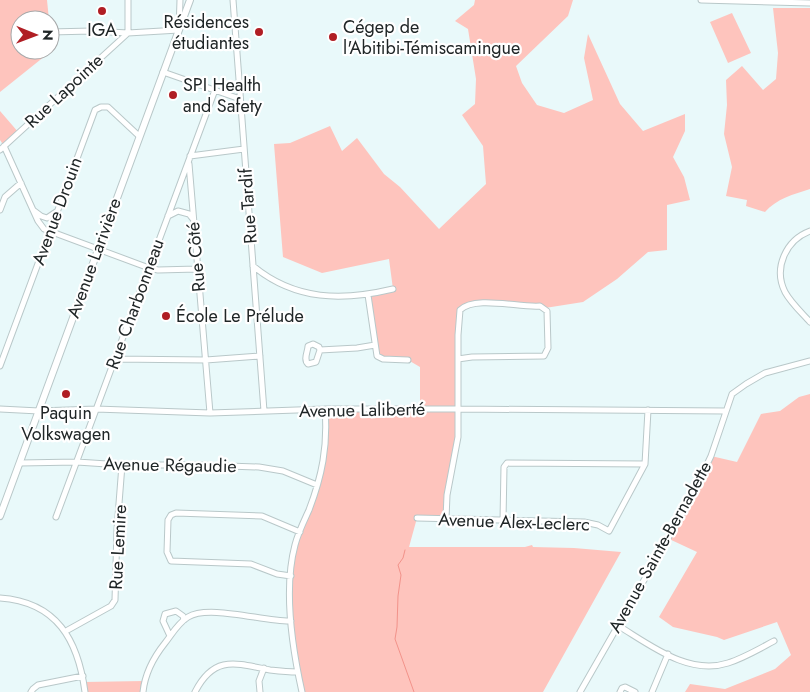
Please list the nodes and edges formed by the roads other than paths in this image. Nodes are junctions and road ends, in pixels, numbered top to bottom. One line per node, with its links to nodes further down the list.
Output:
1 (128, 0): 9 (street)
2 (180, 0): 7 (street)
3 (190, 0): 7 (main road, Avenue Larivière)
4 (233, 0): 12 (street, Rue Tardif)
5 (701, 0): 6 (street)
6 (810, 2)
7 (179, 30): 9 (street); 10 (main road, Avenue Larivière)
8 (60, 32): 9 (street)
9 (128, 33): 14 (street, Rue Lapointe)
10 (163, 72): 11 (street); 13 (main road, Avenue Larivière)
11 (215, 90): 12 (street); 16 (street, Rue Charbonneau)
12 (240, 99): 15 (street, Rue Tardif)
13 (139, 136): 20 (street, Avenue Drouin); 25 (main road, Avenue Larivière)
14 (2, 148): 17 (street)
15 (244, 149): 16 (street); 26 (street, Rue Tardif)
16 (189, 159): 21 (street, Rue Charbonneau); 22 (street, Rue Côté)
17 (21, 183): 18 (street); 19 (street)
18 (0, 210)
19 (33, 210): 20 (street); 24 (street)
20 (58, 210): 24 (street, Avenue Drouin)
21 (168, 216): 22 (street); 27 (street, Rue Charbonneau)
22 (193, 221): 28 (street, Rue Côté)
23 (810, 231): 31 (street)
24 (50, 232): 25 (street); 40 (street, Avenue Drouin)
25 (97, 250): 27 (street); 46 (main road, Avenue Larivière)
26 (253, 266): 30 (street); 34 (street, Rue Tardif)
27 (149, 268): 28 (street); 35 (street, Rue Charbonneau)
28 (197, 270): 37 (street, Rue Côté)
29 (393, 289): 30 (street)
30 (368, 295): 32 (street)
31 (810, 322)
32 (375, 345): 33 (street); 38 (street)
33 (320, 350)
34 (260, 356): 37 (street); 47 (street, Rue Tardif)
35 (115, 359): 37 (street); 42 (street, Rue Charbonneau)
36 (458, 359): 36 (street); 44 (street)
37 (206, 360): 49 (street, Rue Côté)
38 (408, 360)
39 (810, 362): 48 (street, Avenue Sainte-Bernadette)
40 (0, 366)
41 (0, 409): 46 (street, Avenue Laliberté)
42 (96, 409): 46 (street, Avenue Laliberté); 49 (street, Avenue Laliberté); 50 (street, Rue Charbonneau)
43 (324, 409): 44 (street, Avenue Laliberté); 47 (street, Avenue Laliberté); 54 (street)
44 (458, 409): 45 (street, Avenue Laliberté); 58 (street)
45 (648, 410): 48 (street, Avenue Laliberté); 52 (street)
46 (38, 411): 51 (main road, Avenue Larivière)
47 (264, 411): 49 (street, Avenue Laliberté)
48 (725, 411): 65 (street, Avenue Sainte-Bernadette)
49 (210, 413)
50 (77, 462): 51 (street, Avenue Régaudie); 53 (street, Avenue Régaudie); 56 (street, Rue Charbonneau)
51 (20, 463): 55 (main road, Avenue Larivière)
52 (645, 464): 59 (street, Avenue Alex-Leclerc); 59 (street)
53 (122, 465): 54 (street, Avenue Régaudie); 66 (street, Rue Lemire)
54 (317, 485): 60 (street)
55 (0, 516)
56 (56, 517)
57 (417, 518): 58 (street, Avenue Alex-Leclerc)
58 (446, 519): 59 (street, Avenue Alex-Leclerc)
59 (503, 520)
60 (300, 532): 61 (street); 61 (street)
61 (291, 576): 64 (street)
62 (0, 598): 66 (street)
63 (184, 620): 64 (street); 67 (street); 67 (street)
64 (291, 621): 71 (street)
65 (617, 625): 69 (street); 79 (street, Avenue Sainte-Bernadette)
66 (66, 631): 72 (street)
67 (170, 636): 75 (street)
68 (774, 641): 69 (street)
69 (668, 654): 82 (street)
70 (264, 668): 71 (street); 76 (street); 77 (street)
71 (297, 672): 78 (street)
72 (83, 676): 73 (street); 74 (street)
73 (31, 692)
74 (85, 692)
75 (143, 692)
76 (195, 692)
77 (260, 692)
78 (302, 692)
79 (580, 692)
80 (620, 692): 81 (street)
81 (634, 692)
82 (652, 692)

